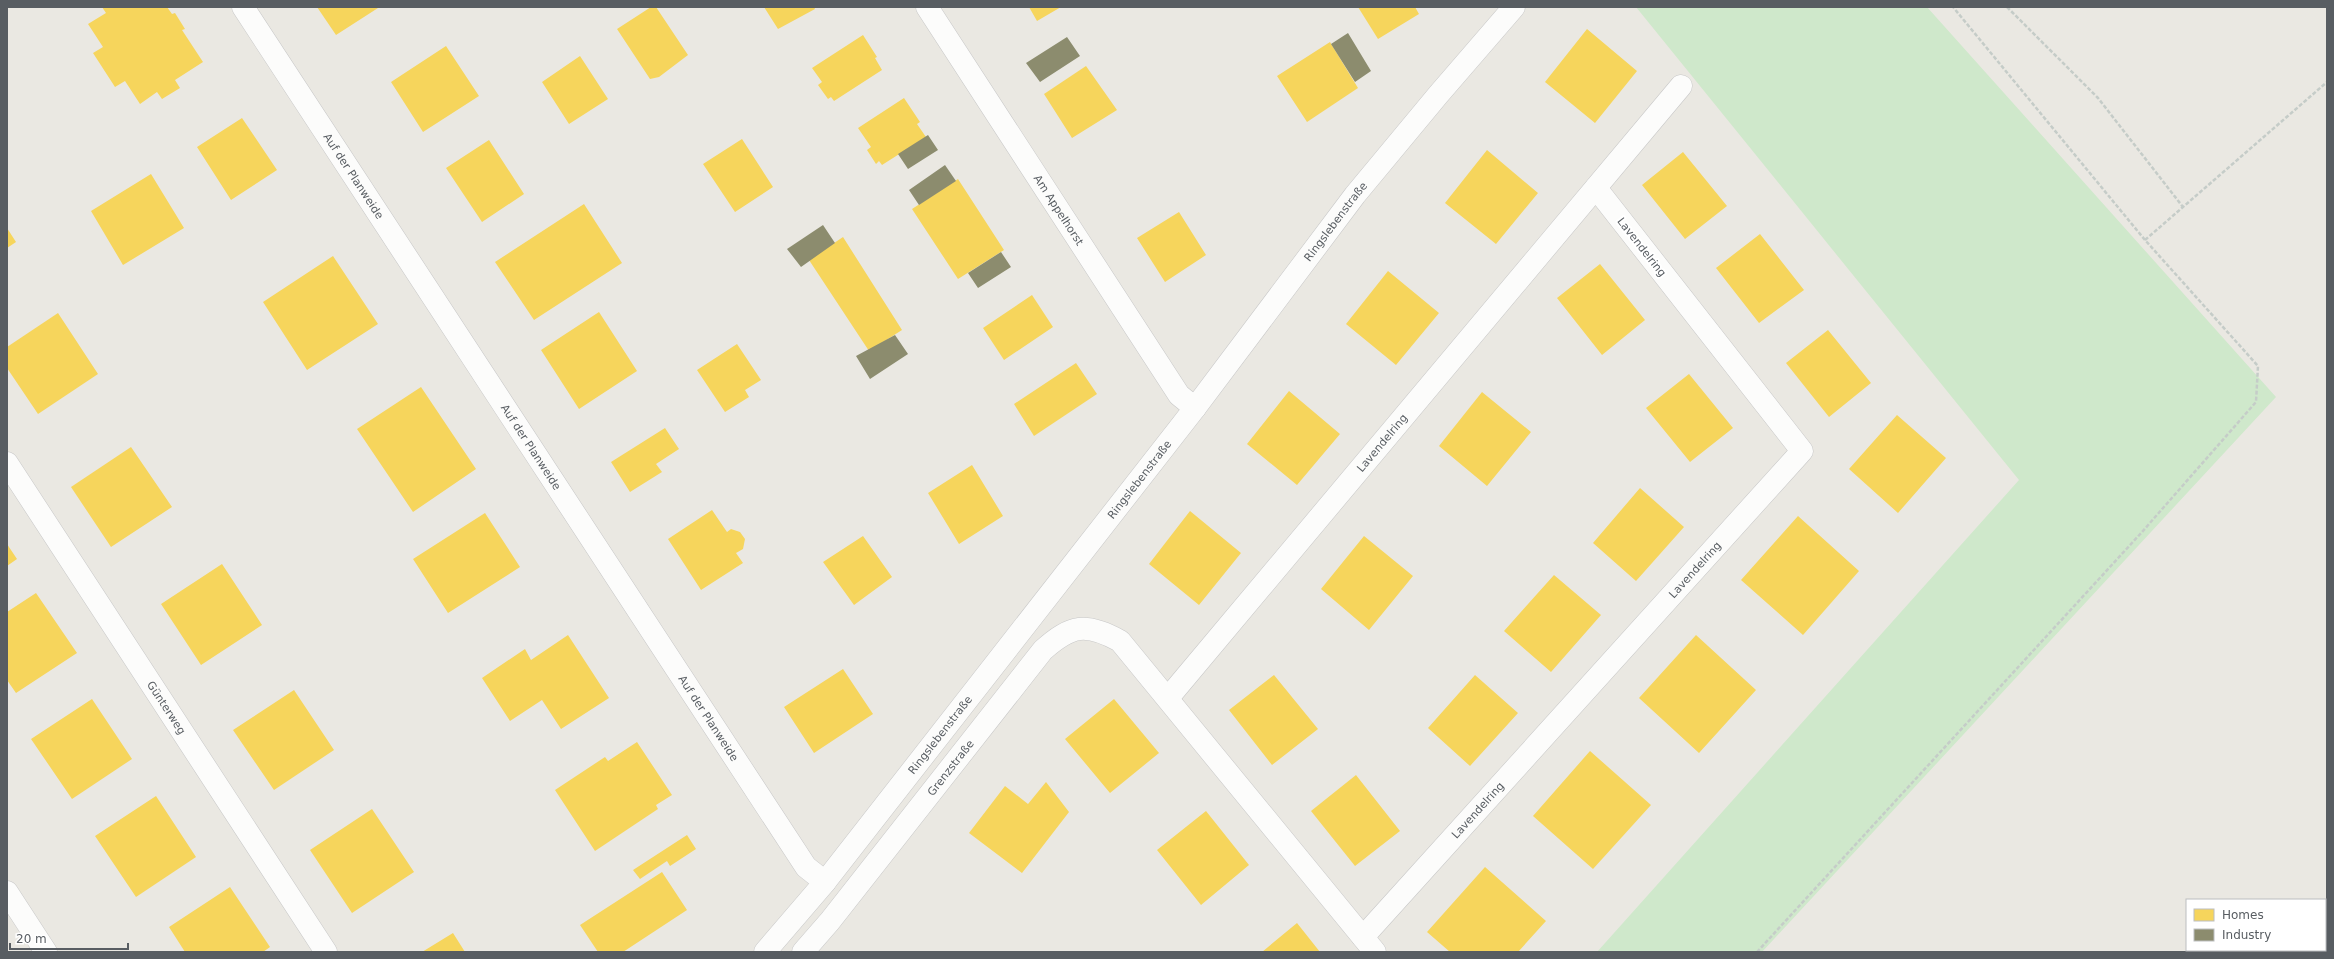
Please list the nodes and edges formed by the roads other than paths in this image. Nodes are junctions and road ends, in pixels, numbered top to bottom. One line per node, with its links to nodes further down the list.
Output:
1 (243, 7): 10 (street, Auf der Planweide)
2 (927, 7): 6 (street, Am Appelhorst)
3 (1514, 7): 6 (street, Ringslebenstraße)
4 (1681, 86): 5 (street, Lavendelring)
5 (1596, 188): 9 (street, Lavendelring); 12 (street, Lavendelring)
6 (1195, 408): 10 (street, Ringslebenstraße)
7 (7, 463): 14 (street, Günterweg)
8 (1120, 641): 9 (street, Lavendelring); 16 (street, Grenzstraße)
9 (1168, 698): 12 (street, Lavendelring)
10 (825, 882): 15 (street, Ringslebenstraße)
11 (7, 892): 13 (street)
12 (1369, 944)
13 (46, 952)
14 (326, 952)
15 (765, 952)
16 (803, 952)

